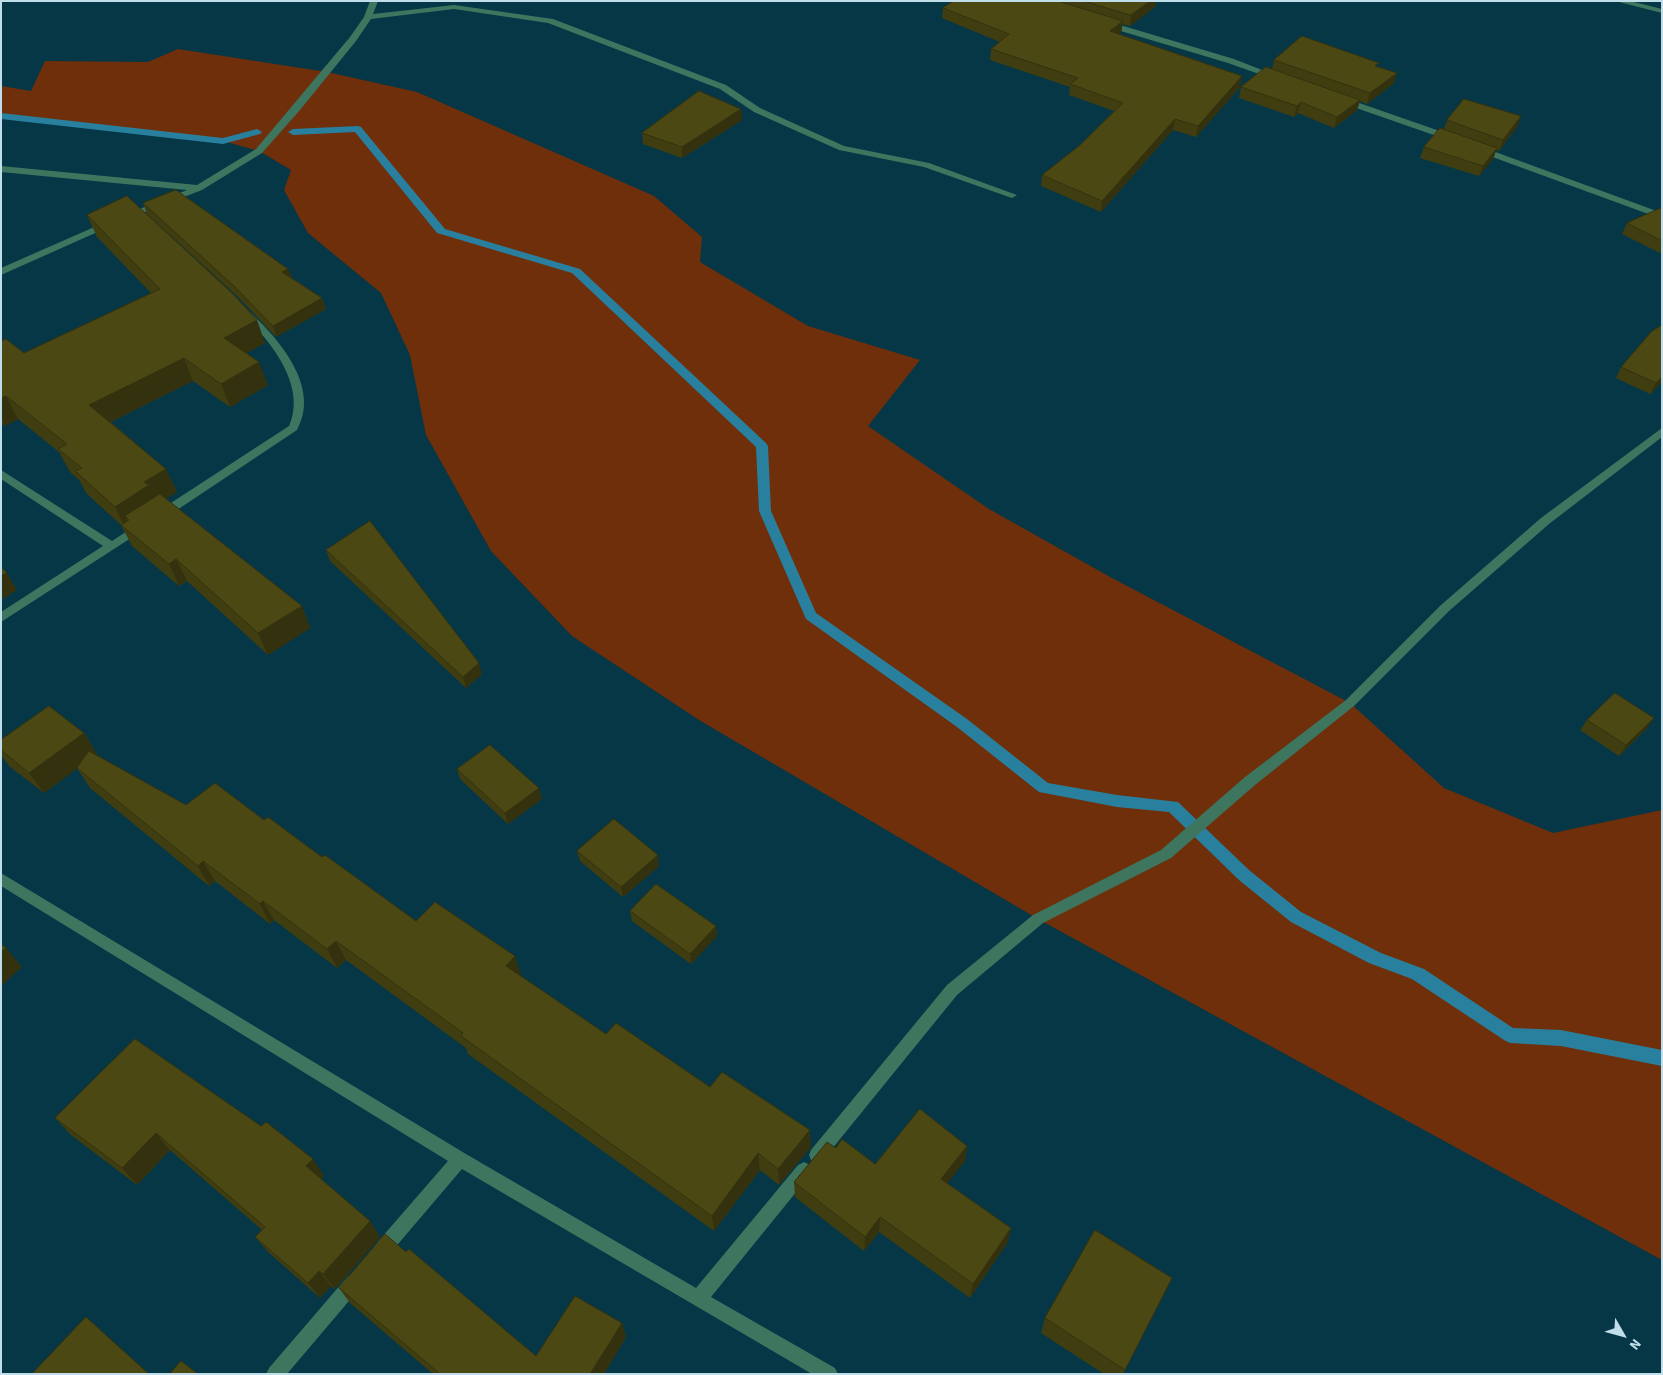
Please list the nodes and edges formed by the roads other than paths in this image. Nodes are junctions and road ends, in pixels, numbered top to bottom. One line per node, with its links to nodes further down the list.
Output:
1 (374, 1): 4 (street)
2 (1619, 1): 3 (street)
3 (1662, 11)
4 (368, 17): 11 (street); 12 (street)
5 (1093, 20): 6 (street)
6 (1287, 81)
7 (1334, 97): 8 (street)
8 (1464, 143)
9 (1473, 146): 13 (street)
10 (1, 169): 11 (street)
11 (199, 188): 14 (street)
12 (1012, 195)
13 (1662, 216)
14 (1, 272)
15 (236, 304): 18 (street)
16 (1662, 432): 22 (street)
17 (1, 474): 18 (street)
18 (111, 546): 19 (street)
19 (1, 618)
20 (1, 879): 21 (street)
21 (460, 1158): 22 (street); 23 (street)
22 (698, 1300): 24 (street)
23 (275, 1374)
24 (829, 1374)

